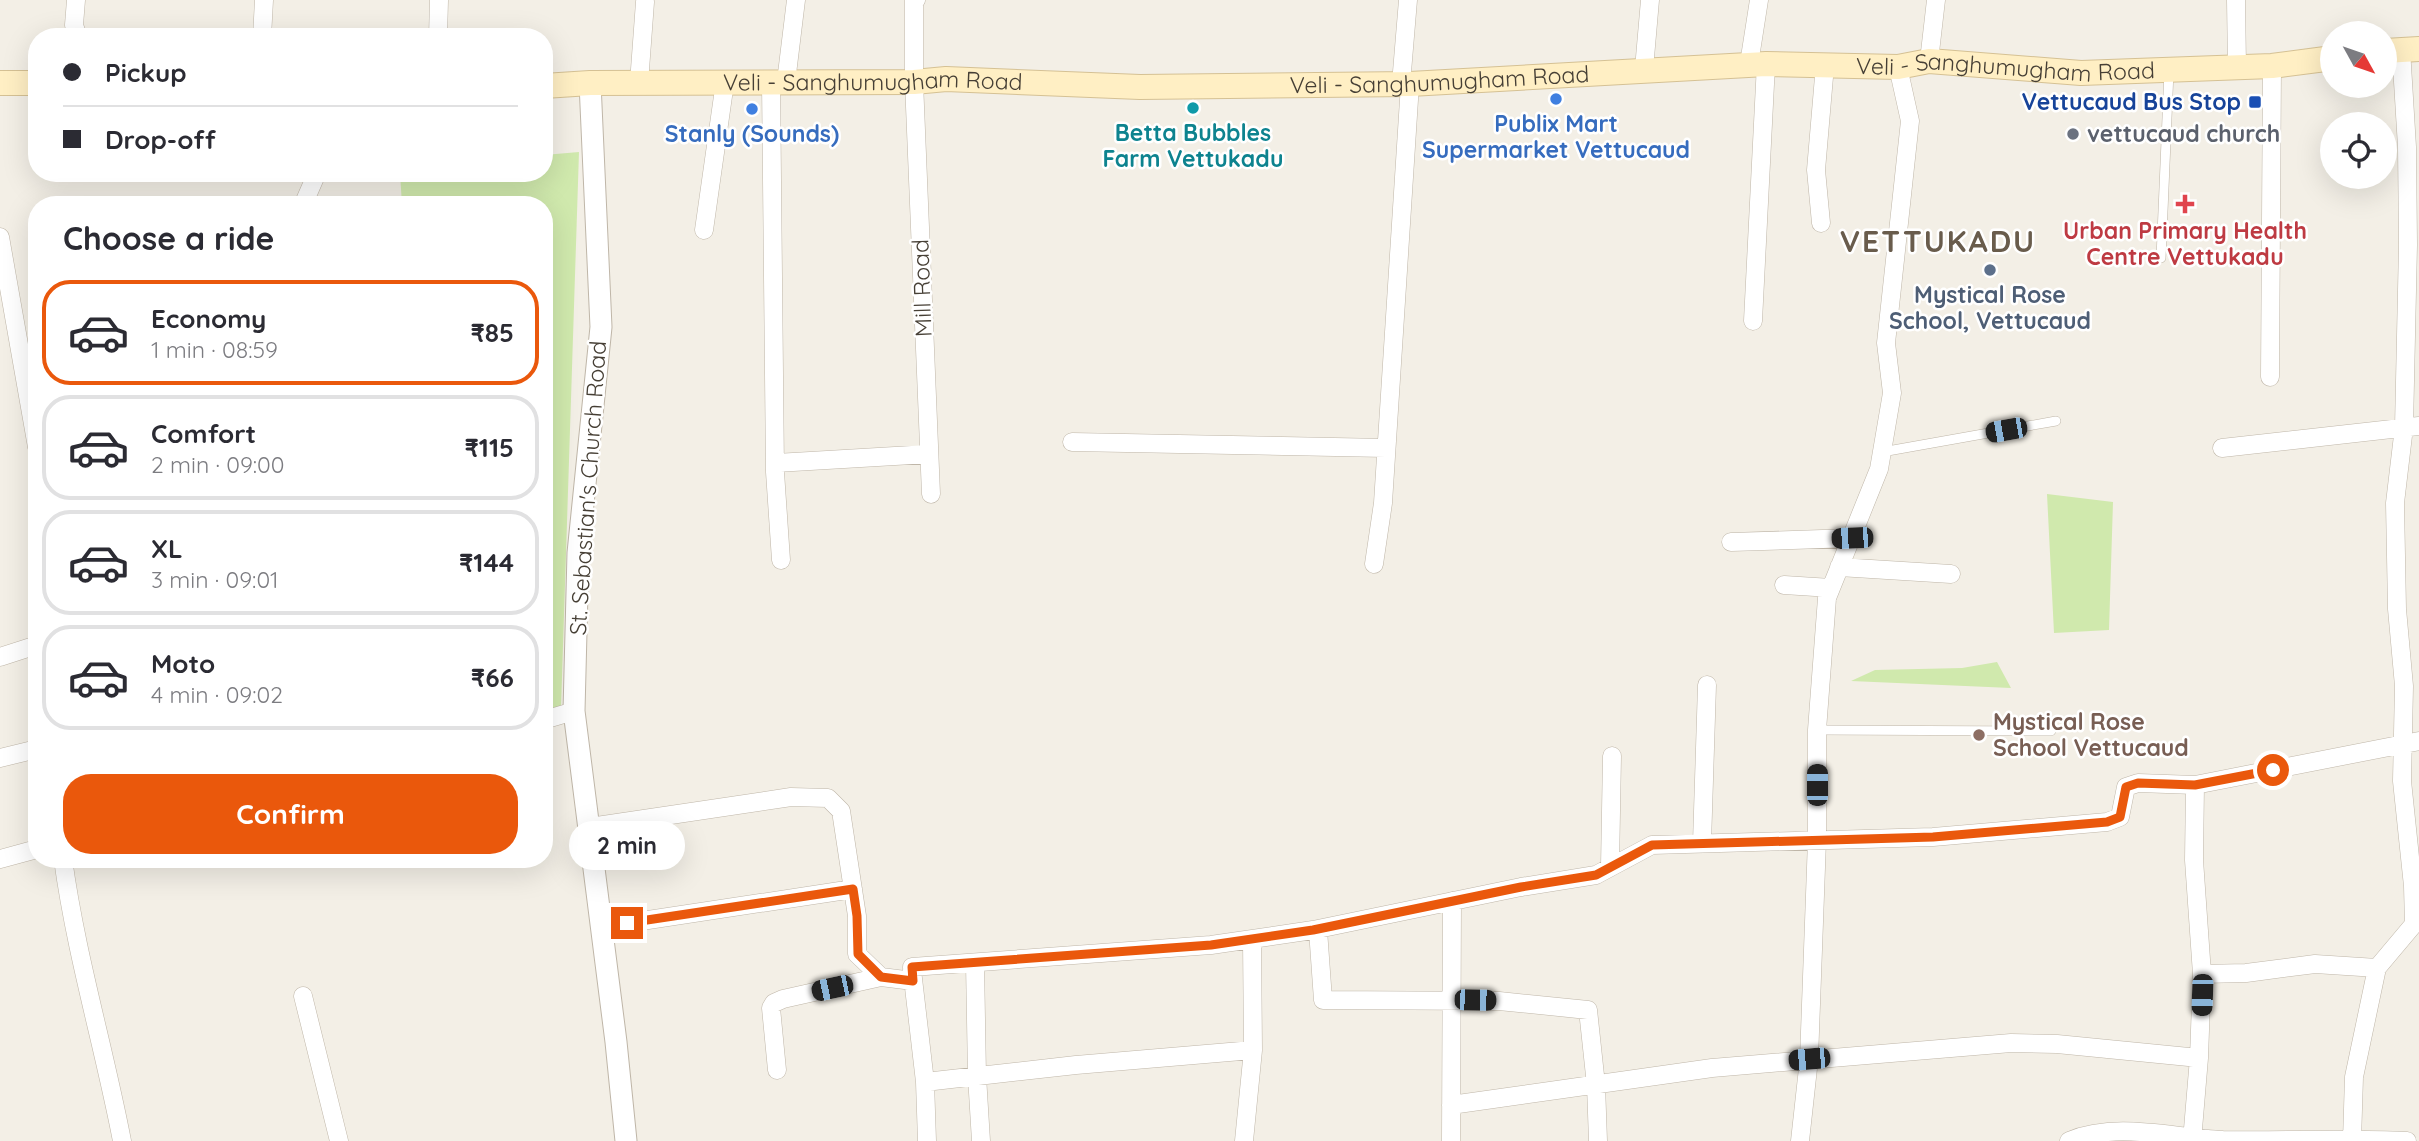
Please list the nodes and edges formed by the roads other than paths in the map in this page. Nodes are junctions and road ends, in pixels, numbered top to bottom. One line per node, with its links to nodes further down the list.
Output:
1 (76, 0): 12 (street)
2 (264, 0): 13 (street)
3 (439, 0): 14 (street)
4 (796, 0): 26 (street)
5 (916, 0): 27 (street, Mill Road)
6 (1408, 0): 32 (street)
7 (1650, 0): 23 (street)
8 (1759, 0): 18 (street)
9 (1936, 0): 17 (street)
10 (2236, 0): 20 (street)
11 (645, 2): 31 (street)
12 (75, 28)
13 (262, 28)
14 (438, 28)
15 (2402, 50): 42 (street)
16 (2320, 60): 21 (main road, Veli - Sanghumugham Road)
17 (1928, 61): 22 (main road, Veli - Sanghumugham Road); 24 (main road, Veli - Sanghumugham Road)
18 (1758, 64): 19 (main road, Veli - Sanghumugham Road); 23 (main road, Veli - Sanghumugham Road); 38 (street)
19 (1825, 65): 22 (main road, Veli - Sanghumugham Road); 34 (street)
20 (2237, 66): 21 (main road, Veli - Sanghumugham Road); 24 (main road, Veli - Sanghumugham Road)
21 (2272, 66): 39 (street)
22 (1898, 67): 46 (street)
23 (1644, 69): 32 (main road, Veli - Sanghumugham Road)
24 (2169, 69): 37 (lane)
25 (725, 82): 26 (main road, Veli - Sanghumugham Road); 31 (main road, Veli - Sanghumugham Road); 35 (street)
26 (778, 82): 27 (main road, Veli - Sanghumugham Road); 48 (street)
27 (914, 82): 32 (main road, Veli - Sanghumugham Road); 47 (street, Mill Road)
28 (0, 83): 29 (main road)
29 (28, 83)
30 (590, 83): 31 (main road, Veli - Sanghumugham Road); 33 (main road, Veli - Sanghumugham Road); 61 (street, St. Sebastian's Church Road)
31 (639, 83)
32 (1405, 84): 44 (street)
33 (553, 85)
34 (1821, 223)
35 (704, 230)
36 (0, 237): 40 (street)
37 (2161, 258)
38 (1753, 321)
39 (2270, 377)
40 (28, 396)
41 (2056, 421): 46 (lane)
42 (2412, 427): 45 (street); 65 (street)
43 (1072, 442): 44 (street)
44 (1386, 448): 53 (street)
45 (2222, 448)
46 (1882, 452): 50 (street)
47 (929, 454): 48 (street); 49 (street, Mill Road)
48 (776, 463): 52 (street)
49 (930, 494)
50 (1852, 538): 51 (street); 54 (street)
51 (1731, 542)
52 (782, 560)
53 (1374, 564)
54 (1839, 567): 55 (street); 57 (street)
55 (1951, 574)
56 (1784, 585): 57 (street)
57 (1831, 588): 63 (street)
58 (28, 648): 59 (street)
59 (0, 657)
60 (1707, 685): 72 (street)
61 (574, 710): 62 (street); 70 (street, St. Sebastian's Church Road)
62 (553, 717)
63 (1817, 730): 64 (lane); 71 (street)
64 (2051, 731)
65 (2411, 743): 69 (street); 77 (street)
66 (28, 750): 68 (street)
67 (1612, 757): 75 (street)
68 (0, 758)
69 (2195, 785): 71 (street); 87 (street)
70 (590, 827): 78 (street); 81 (street, St. Sebastian's Church Road)
71 (1817, 840): 72 (street); 93 (street)
72 (1702, 843): 75 (street)
73 (28, 851): 74 (street)
74 (0, 859)
75 (1610, 867): 79 (street)
76 (64, 868): 101 (street)
77 (2416, 886): 80 (street)
78 (853, 889): 81 (street); 88 (street)
79 (1452, 901): 82 (street); 90 (street)
80 (2417, 924): 86 (street)
81 (602, 927): 103 (street, St. Sebastian's Church Road)
82 (1318, 930): 83 (street); 90 (street)
83 (1252, 939): 84 (street); 91 (street)
84 (975, 963): 85 (street); 95 (street)
85 (912, 967): 88 (street); 96 (street)
86 (2377, 968): 87 (street); 100 (street)
87 (2202, 974): 92 (street)
88 (881, 977): 94 (street)
89 (303, 996): 102 (street)
90 (1451, 1000): 97 (street); 98 (street)
91 (1253, 1050): 95 (street); 106 (street)
92 (2199, 1058): 93 (street); 99 (street)
93 (1809, 1059): 97 (street); 109 (street)
94 (777, 1070)
95 (977, 1076): 96 (street); 105 (street)
96 (925, 1082): 104 (street)
97 (1596, 1085): 98 (street); 108 (street)
98 (1451, 1105): 107 (street)
99 (2192, 1140): 100 (street); 110 (street)
100 (2352, 1140): 111 (street)
101 (122, 1141)
102 (339, 1141)
103 (626, 1141)
104 (927, 1141)
105 (981, 1141)
106 (1244, 1141)
107 (1451, 1141)
108 (1598, 1141)
109 (1800, 1141)
110 (2069, 1141)
111 (2407, 1141)

